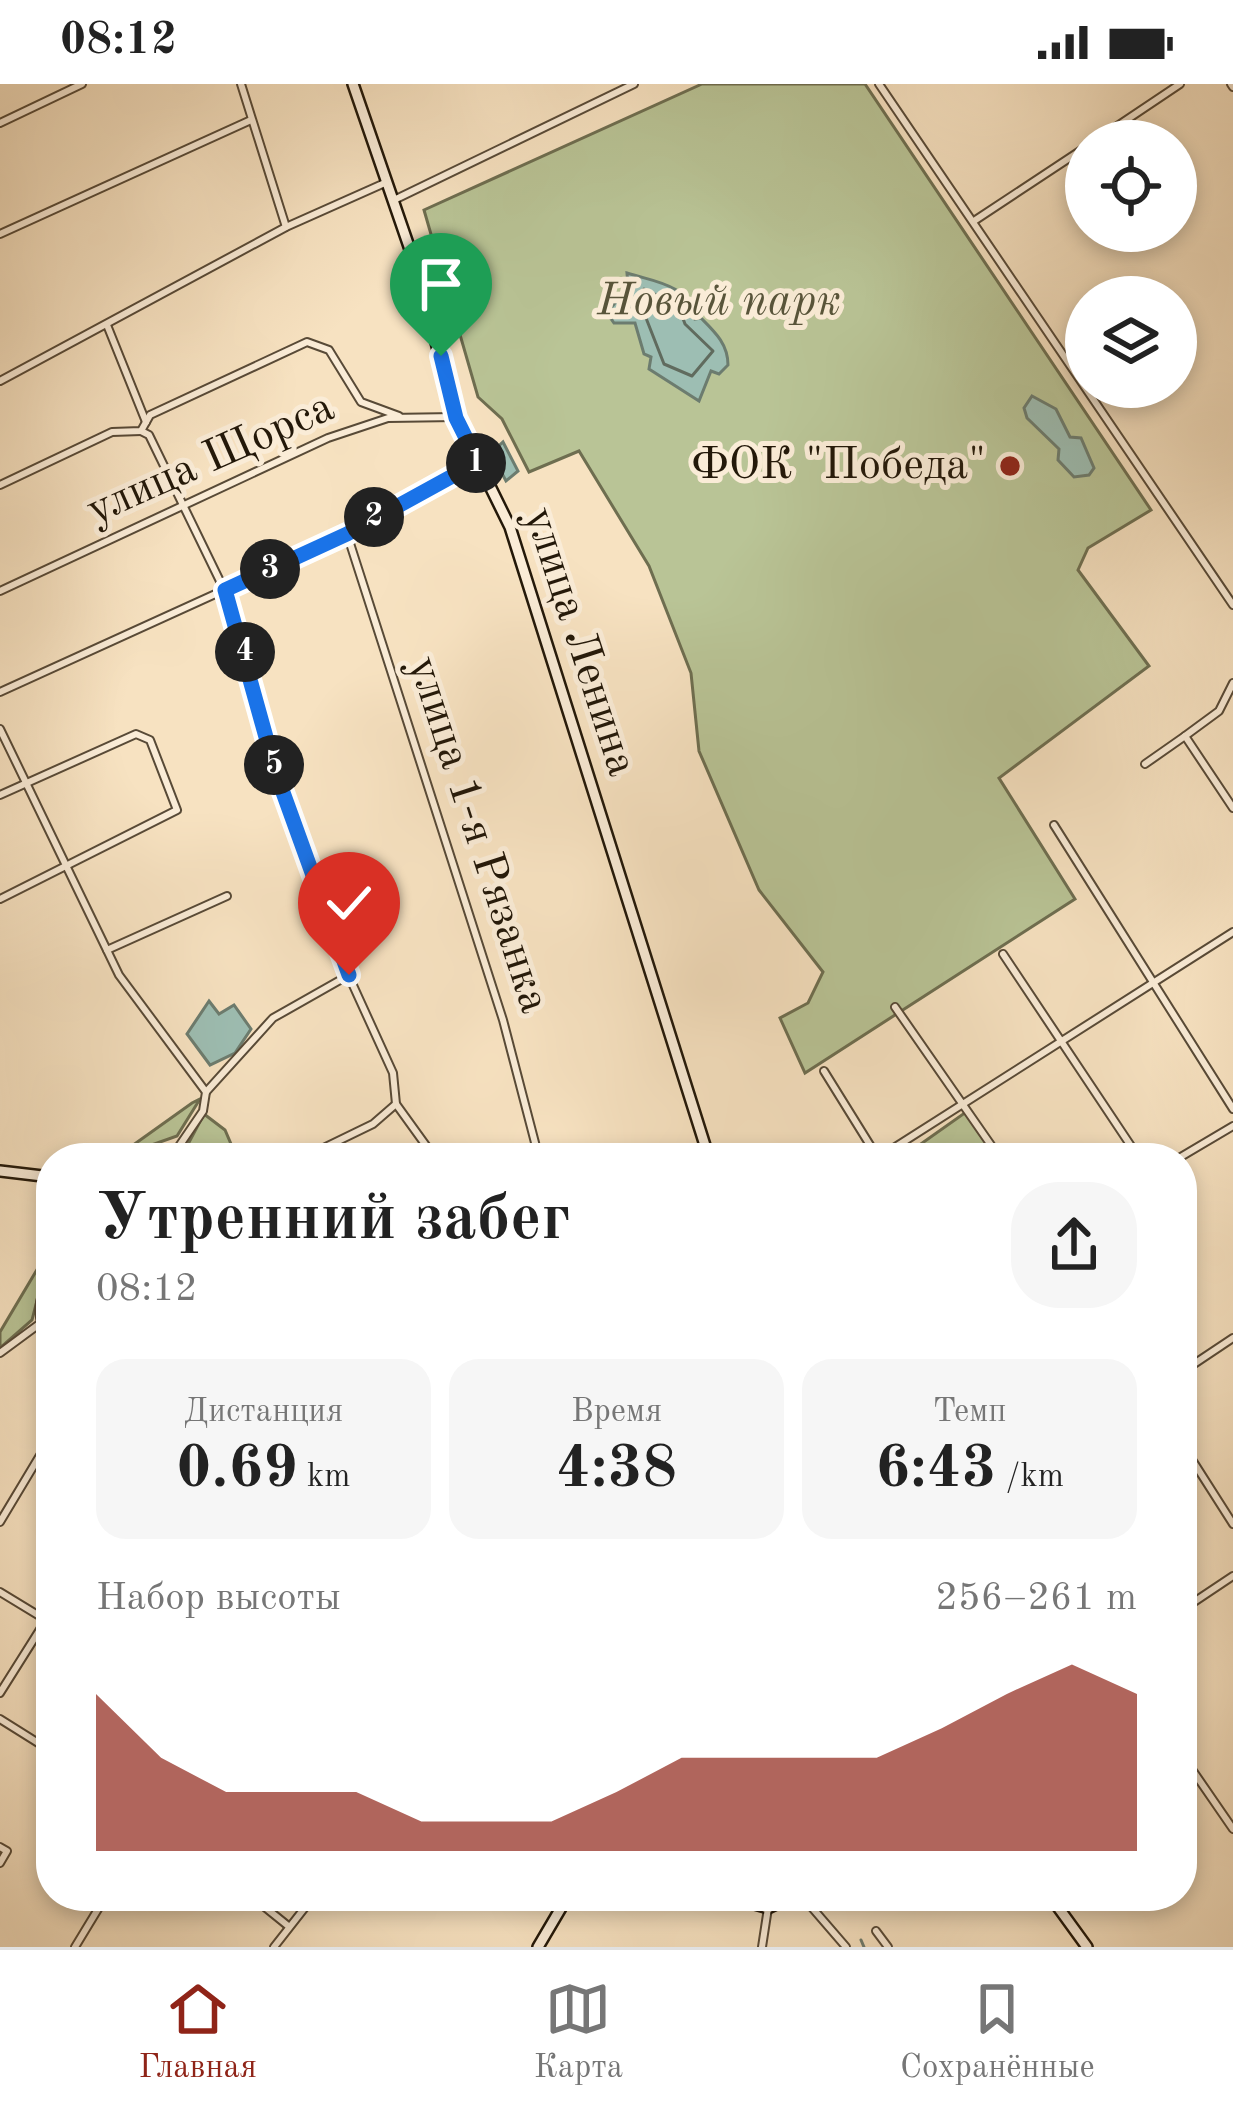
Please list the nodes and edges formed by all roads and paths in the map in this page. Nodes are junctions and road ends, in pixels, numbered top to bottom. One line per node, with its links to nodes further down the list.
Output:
1 (82, 84): 9 (street)
2 (241, 84): 7 (street)
3 (353, 84): 11 (street, улица Ленина)
4 (634, 84): 12 (street)
5 (879, 84): 13 (street)
6 (1180, 84): 8 (street)
7 (251, 120): 14 (street); 15 (street)
8 (1126, 120)
9 (0, 122)
10 (1065, 161): 13 (street)
11 (387, 182): 12 (street, улица Ленина); 14 (street)
12 (394, 200): 19 (street, улица Ленина)
13 (974, 221): 28 (street)
14 (286, 227): 16 (street)
15 (0, 234)
16 (107, 325): 17 (street); 20 (street)
17 (0, 381)
18 (402, 417): 19 (street, улица Щорса); 20 (street); 24 (street, улица Щорса)
19 (456, 418): 22 (street, улица Ленина)
20 (146, 422): 21 (street)
21 (141, 431): 23 (street); 24 (street)
22 (478, 462): 25 (street); 58 (street, улица Ленина)
23 (0, 485)
24 (186, 508): 26 (street); 27 (street, улица Щорса)
25 (347, 534): 26 (street); 57 (street, улица 1-я Рязанка)
26 (225, 590): 30 (street); 44 (street)
27 (0, 591)
28 (1233, 605)
29 (1233, 683): 32 (street)
30 (0, 692)
31 (0, 729): 34 (street)
32 (1185, 736): 33 (street); 36 (street)
33 (1144, 764)
34 (24, 784): 35 (street); 38 (street); 38 (street)
35 (0, 795)
36 (1233, 808)
37 (1054, 825): 45 (street)
38 (67, 869): 40 (street); 42 (street)
39 (227, 896): 42 (street)
40 (0, 899)
41 (1233, 932): 45 (street)
42 (106, 950): 49 (street)
43 (1003, 954): 47 (street)
44 (349, 975): 49 (street); 51 (street)
45 (1154, 984): 47 (street); 52 (street)
46 (896, 1007): 50 (street)
47 (1057, 1040): 50 (street); 62 (street)
48 (824, 1071): 59 (street)
49 (206, 1092): 54 (street)
50 (962, 1102): 60 (street); 61 (street)
51 (396, 1104): 55 (street); 56 (street)
52 (1233, 1109)
53 (1233, 1126): 63 (street)
54 (178, 1143)
55 (334, 1143)
56 (424, 1143)
57 (535, 1143)
58 (704, 1143)
59 (869, 1143)
60 (900, 1143)
61 (990, 1143)
62 (1128, 1143)
63 (1197, 1147)
64 (0, 1171): 65 (street)
65 (36, 1175)
66 (36, 1326): 68 (street)
67 (1233, 1338): 69 (street)
68 (0, 1353)
69 (1197, 1362)
70 (36, 1462): 72 (street)
71 (1197, 1468): 73 (street)
72 (0, 1522)
73 (1233, 1524)
74 (1233, 1576): 76 (street)
75 (0, 1592): 77 (street)
76 (1197, 1600)
77 (36, 1614)
78 (36, 1638): 79 (street)
79 (0, 1693)
80 (0, 1719): 81 (street)
81 (36, 1742)
82 (1197, 1776): 83 (street)
83 (1233, 1828)
84 (0, 1847): 85 (street)
85 (0, 1863)
86 (97, 1911): 95 (street)
87 (270, 1911): 93 (street)
88 (300, 1911): 93 (street)
89 (559, 1911): 97 (street)
90 (768, 1911): 98 (street)
91 (812, 1911): 99 (street)
92 (1061, 1911): 101 (street)
93 (287, 1925): 96 (street)
94 (876, 1931): 100 (street)
95 (75, 1947)
96 (274, 1947)
97 (538, 1947)
98 (762, 1947)
99 (846, 1947)
100 (888, 1947)
101 (1087, 1947)

